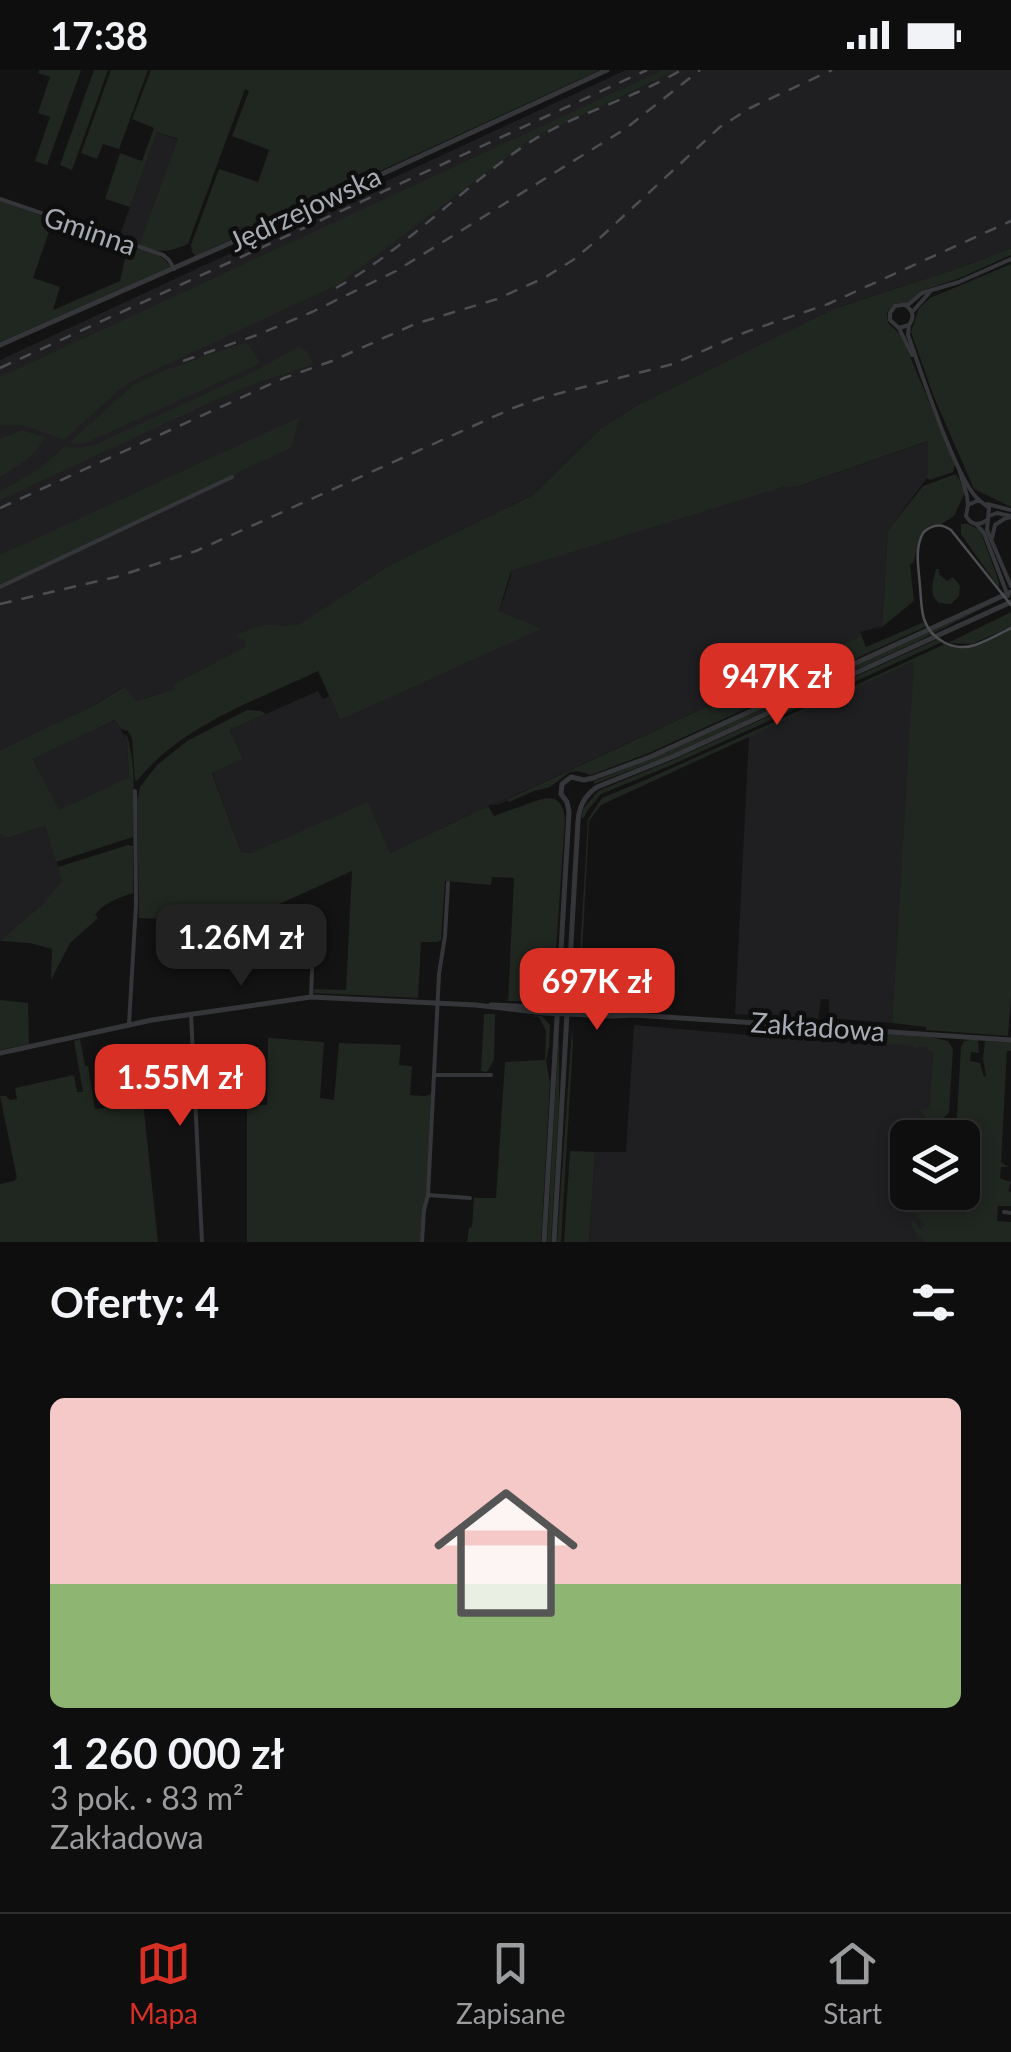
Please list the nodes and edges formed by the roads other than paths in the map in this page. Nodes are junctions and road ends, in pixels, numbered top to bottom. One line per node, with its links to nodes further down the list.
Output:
1 (608, 70): 4 (street, Jędrzejowska)
2 (0, 199): 4 (street, Gminna)
3 (1011, 258): 5 (street)
4 (174, 269): 10 (street, Jędrzejowska)
5 (934, 290): 6 (street); 7 (street)
6 (905, 305): 7 (street); 9 (street)
7 (913, 314): 8 (street)
8 (909, 325): 9 (street); 11 (street)
9 (898, 328): 11 (street)
10 (0, 345)
11 (917, 364): 12 (street)
12 (959, 467): 14 (street); 16 (street)
13 (232, 477): 21 (street)
14 (979, 500): 15 (street); 16 (street)
15 (986, 504): 17 (street); 18 (street)
16 (968, 505): 19 (street)
17 (1011, 514): 18 (street); 20 (street)
18 (988, 518): 19 (street); 20 (street)
19 (976, 524): 22 (street)
20 (992, 538): 22 (street)
21 (0, 587)
22 (1010, 590): 23 (street); 24 (street)
23 (1011, 602): 26 (street)
24 (584, 780): 26 (street); 27 (street)
25 (135, 791): 36 (street)
26 (589, 792): 28 (street)
27 (567, 802): 28 (street); 33 (street)
28 (581, 803): 34 (street)
29 (448, 884): 32 (street)
30 (314, 918): 31 (street)
31 (310, 997): 32 (street, Zakładowa); 35 (street, Zakładowa)
32 (438, 1002): 33 (street, Zakładowa); 39 (street)
33 (558, 1010): 34 (street, Zakładowa); 45 (street)
34 (567, 1011): 37 (street, Zakładowa); 46 (street)
35 (191, 1014): 36 (street, Zakładowa); 43 (street)
36 (129, 1024): 38 (street, Zakładowa)
37 (1011, 1040)
38 (0, 1053)
39 (434, 1075): 40 (street); 41 (street)
40 (491, 1075)
41 (428, 1195): 42 (street); 44 (street)
42 (470, 1198)
43 (202, 1242)
44 (422, 1242)
45 (544, 1242)
46 (554, 1242)

